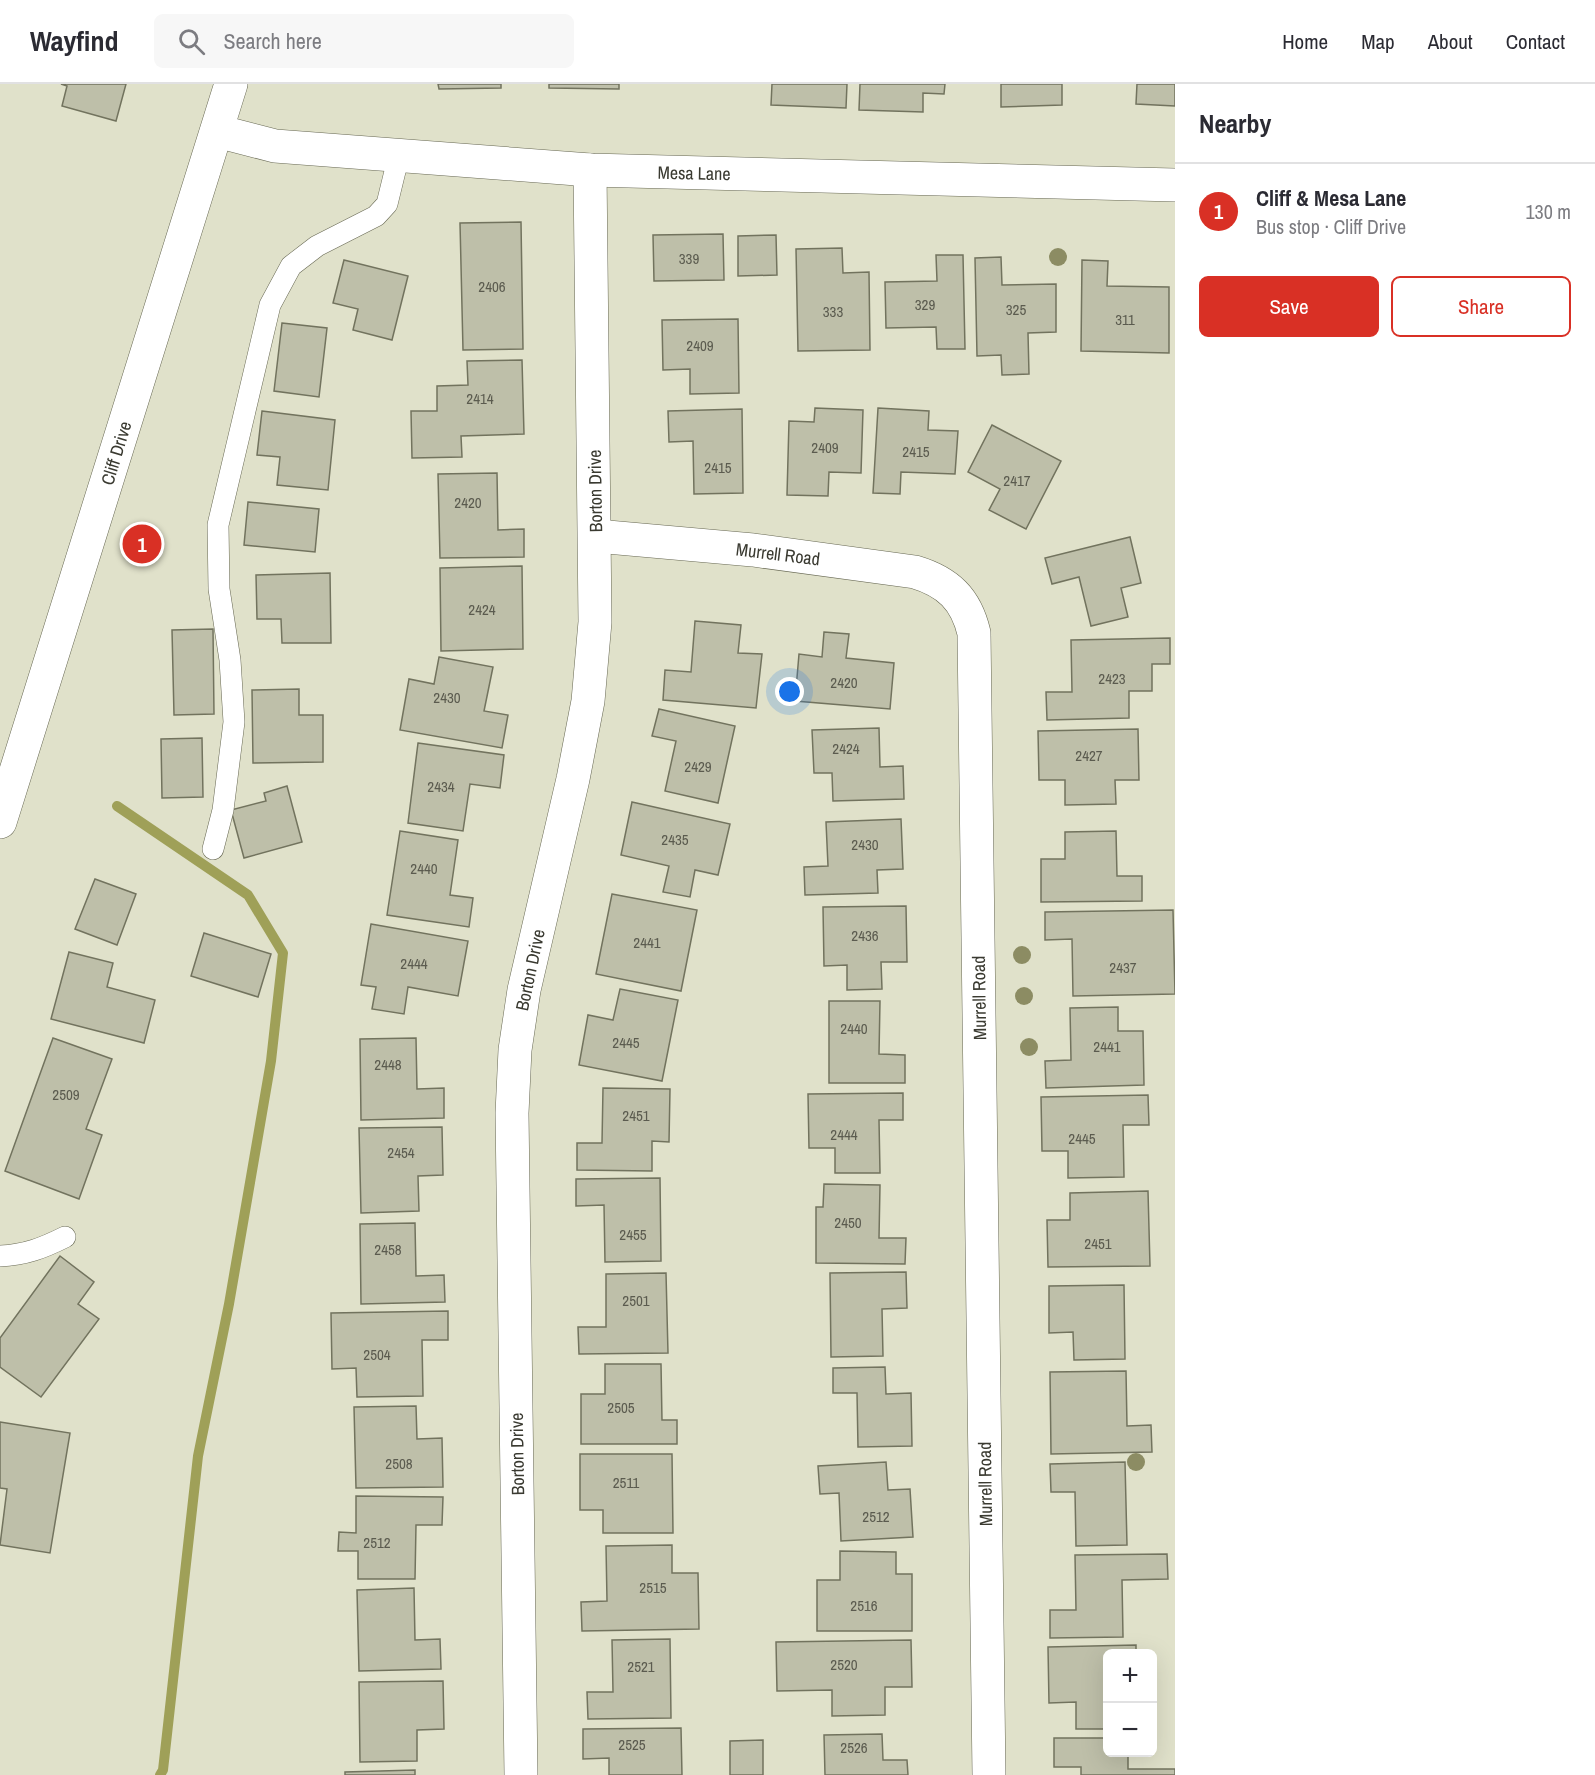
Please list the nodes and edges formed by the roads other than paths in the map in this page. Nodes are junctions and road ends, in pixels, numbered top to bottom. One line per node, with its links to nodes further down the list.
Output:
1 (231, 84): 2 (street, Cliff Drive)
2 (217, 131): 3 (street, Mesa Lane); 7 (street, Cliff Drive)
3 (399, 155): 4 (street, Mesa Lane); 8 (lane)
4 (590, 170): 5 (street, Mesa Lane); 6 (street, Borton Drive)
5 (1175, 185)
6 (596, 536): 11 (street, Borton Drive); 12 (street, Murrell Road)
7 (0, 822)
8 (213, 849)
9 (65, 1237): 10 (lane)
10 (0, 1256)
11 (521, 1775)
12 (989, 1775)

